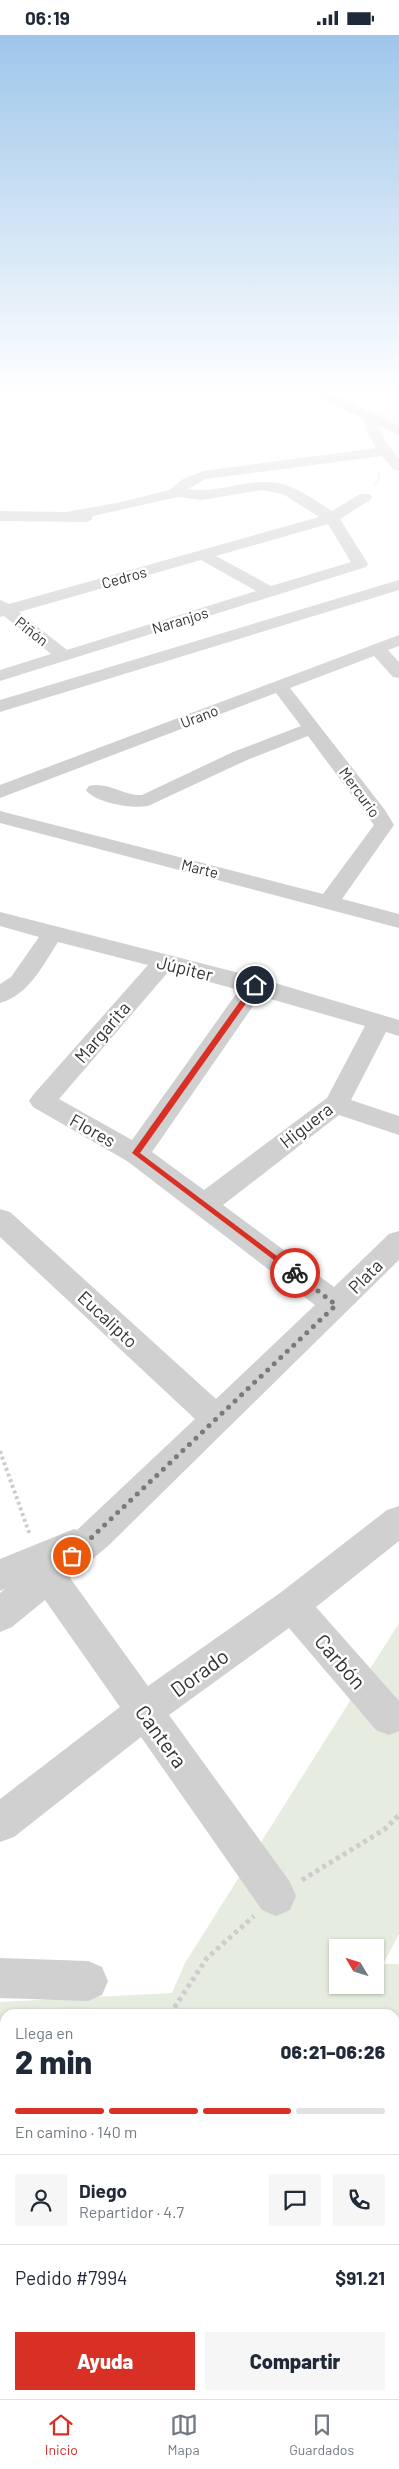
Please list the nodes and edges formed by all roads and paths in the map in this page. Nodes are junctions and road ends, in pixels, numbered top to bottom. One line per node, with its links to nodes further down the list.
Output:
1 (153, 502): 4 (street)
2 (307, 502): 5 (street)
3 (356, 502): 5 (street, Cedros)
4 (0, 517)
5 (332, 517): 6 (street, Cedros); 8 (street, Naranjos)
6 (203, 555): 8 (street); 9 (street, Cedros)
7 (399, 585): 16 (street)
8 (269, 592): 12 (street, Naranjos)
9 (2, 609): 12 (street, Piñón)
10 (399, 640): 11 (street, Urano)
11 (378, 649): 13 (street); 15 (street, Urano)
12 (64, 656): 14 (street, Naranjos)
13 (399, 673)
14 (0, 676)
15 (279, 685): 17 (street, Mercurio); 19 (street, Urano)
16 (0, 707)
17 (312, 729): 18 (street); 21 (street, Mercurio)
18 (96, 790)
19 (0, 792)
20 (0, 817): 22 (street, Marte)
21 (391, 825): 22 (street, Mercurio)
22 (329, 901): 24 (street, Marte)
23 (0, 919): 25 (street, Júpiter)
24 (399, 921)
25 (53, 933): 26 (street, Júpiter); 28 (street)
26 (163, 963): 27 (street, Júpiter); 30 (street, Margarita)
27 (255, 985): 29 (street, Júpiter); 33 (street)
28 (0, 995)
29 (389, 1025): 31 (street, Higuera)
30 (42, 1101): 33 (street, Flores)
31 (336, 1104): 32 (street); 34 (street, Higuera)
32 (399, 1126)
33 (136, 1153): 34 (street, Flores)
34 (204, 1204): 37 (street, Flores)
35 (0, 1220): 38 (street, Eucalipto)
36 (399, 1242): 37 (street, Plata)
37 (336, 1305): 38 (street, Plata)
38 (215, 1418): 41 (street, Plata)
39 (0, 1451): 41 (path)
40 (399, 1521): 43 (street, Dorado)
41 (43, 1568): 42 (street); 44 (street); 45 (street, Cantera)
42 (0, 1575)
43 (292, 1605): 45 (street, Dorado); 46 (street, Carbón)
44 (0, 1615)
45 (144, 1711): 47 (street, Dorado); 48 (street, Cantera)
46 (390, 1717)
47 (0, 1823)
48 (276, 1896)
49 (0, 1978): 50 (street)
50 (88, 1981)

